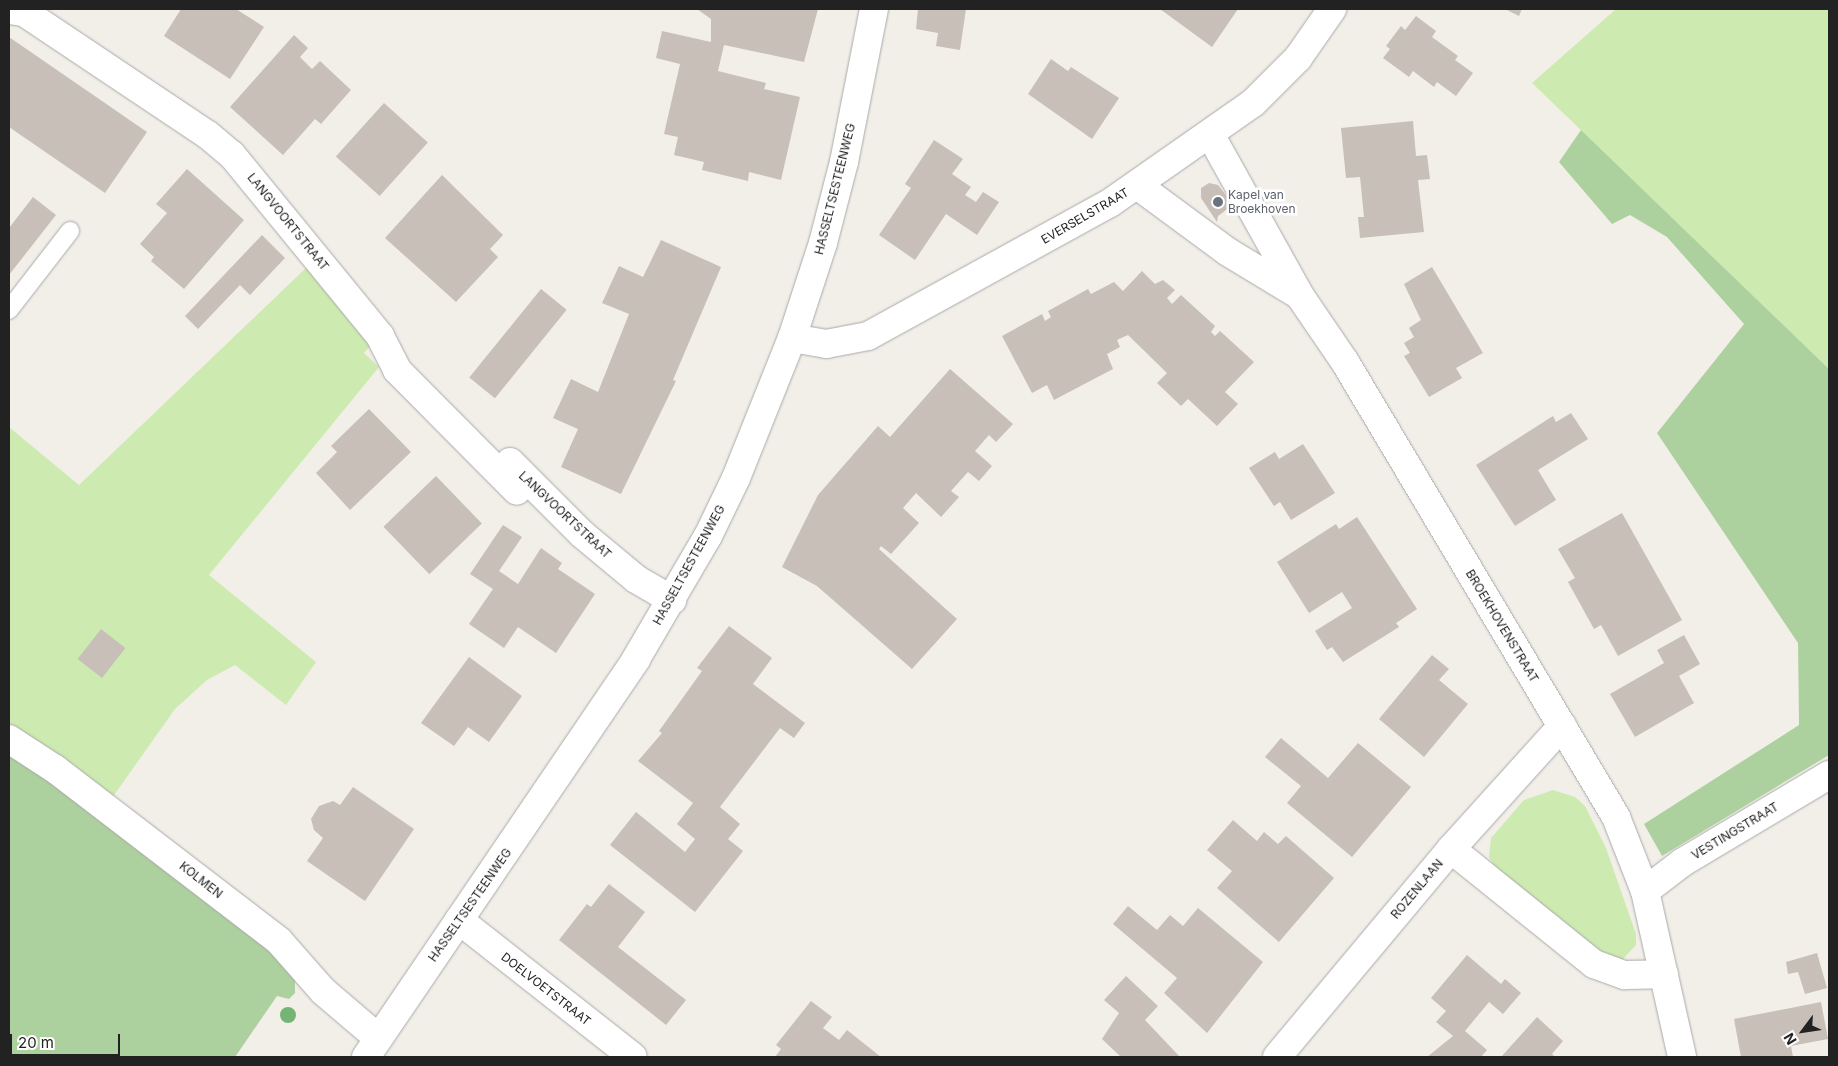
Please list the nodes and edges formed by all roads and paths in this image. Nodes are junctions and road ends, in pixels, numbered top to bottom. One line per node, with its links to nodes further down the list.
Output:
1 (874, 9): 9 (street, HASSELTSESTEENWEG)
2 (1332, 9): 4 (street, EVERSELSTRAAT)
3 (9, 10): 11 (street, LANGVOORTSTRAAT)
4 (1211, 136): 5 (street, EVERSELSTRAAT); 7 (street, BROEKHOVENSTRAAT)
5 (1137, 185): 7 (street, BROEKHOVENSTRAAT); 9 (street, EVERSELSTRAAT)
6 (70, 231): 8 (lane)
7 (1300, 296): 13 (street, BROEKHOVENSTRAAT)
8 (9, 310)
9 (792, 338): 12 (street, HASSELTSESTEENWEG)
10 (424, 377): 12 (street, LANGVOORTSTRAAT)
11 (517, 491)
12 (672, 600): 18 (street, HASSELTSESTEENWEG)
13 (1562, 726): 16 (street, ROZENLAAN); 17 (street, BROEKHOVENSTRAAT)
14 (9, 739): 20 (street, KOLMEN)
15 (1829, 775): 17 (street, VESTINGSTRAAT)
16 (1451, 849): 19 (street); 22 (street, ROZENLAAN)
17 (1644, 891): 19 (street, BROEKHOVENSTRAAT)
18 (460, 920): 20 (street, HASSELTSESTEENWEG); 21 (street, DOELVOETSTRAAT)
19 (1664, 974): 23 (street, BROEKHOVENSTRAAT)
20 (372, 1048)
21 (633, 1057)
22 (1277, 1057)
23 (1682, 1057)

